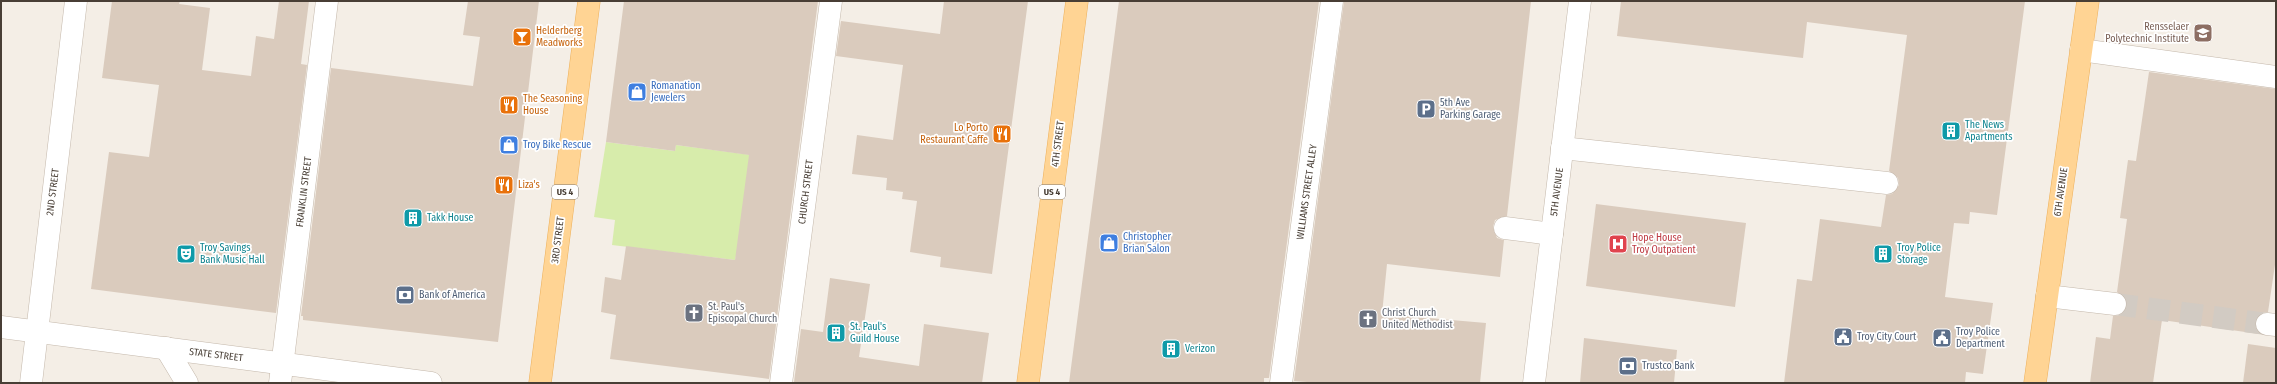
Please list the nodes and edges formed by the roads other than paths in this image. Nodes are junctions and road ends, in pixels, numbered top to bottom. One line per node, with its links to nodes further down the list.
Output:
1 (76, 1): 18 (street, 2ND STREET)
2 (327, 1): 20 (street, FRANKLIN STREET)
3 (589, 1): 24 (main road, 3RD STREET / US 4)
4 (831, 1): 25 (street, CHURCH STREET)
5 (1077, 1): 26 (main road, 4TH STREET / US 4)
6 (1332, 1): 27 (street, WILLIAMS STREET ALLEY)
7 (1580, 1): 11 (street, 5TH AVENUE)
8 (2088, 1): 9 (main road, 6TH AVENUE)
9 (2081, 50): 10 (street); 15 (main road, 6TH AVENUE)
10 (2276, 77)
11 (1562, 148): 12 (street); 14 (street, 5TH AVENUE)
12 (1887, 183)
13 (1505, 228): 14 (street)
14 (1552, 234): 28 (street, 5TH AVENUE)
15 (2047, 296): 16 (street); 29 (main road, 6TH AVENUE)
16 (2115, 304)
17 (1, 327): 18 (street, STATE STREET)
18 (37, 332): 19 (street, STATE STREET); 21 (street, 2ND STREET)
19 (166, 348): 20 (street, STATE STREET); 22 (street)
20 (281, 373): 23 (street, STATE STREET)
21 (31, 383)
22 (187, 383)
23 (431, 383)
24 (540, 383)
25 (781, 383)
26 (1028, 383)
27 (1281, 383)
28 (1534, 383)
29 (2035, 383)

